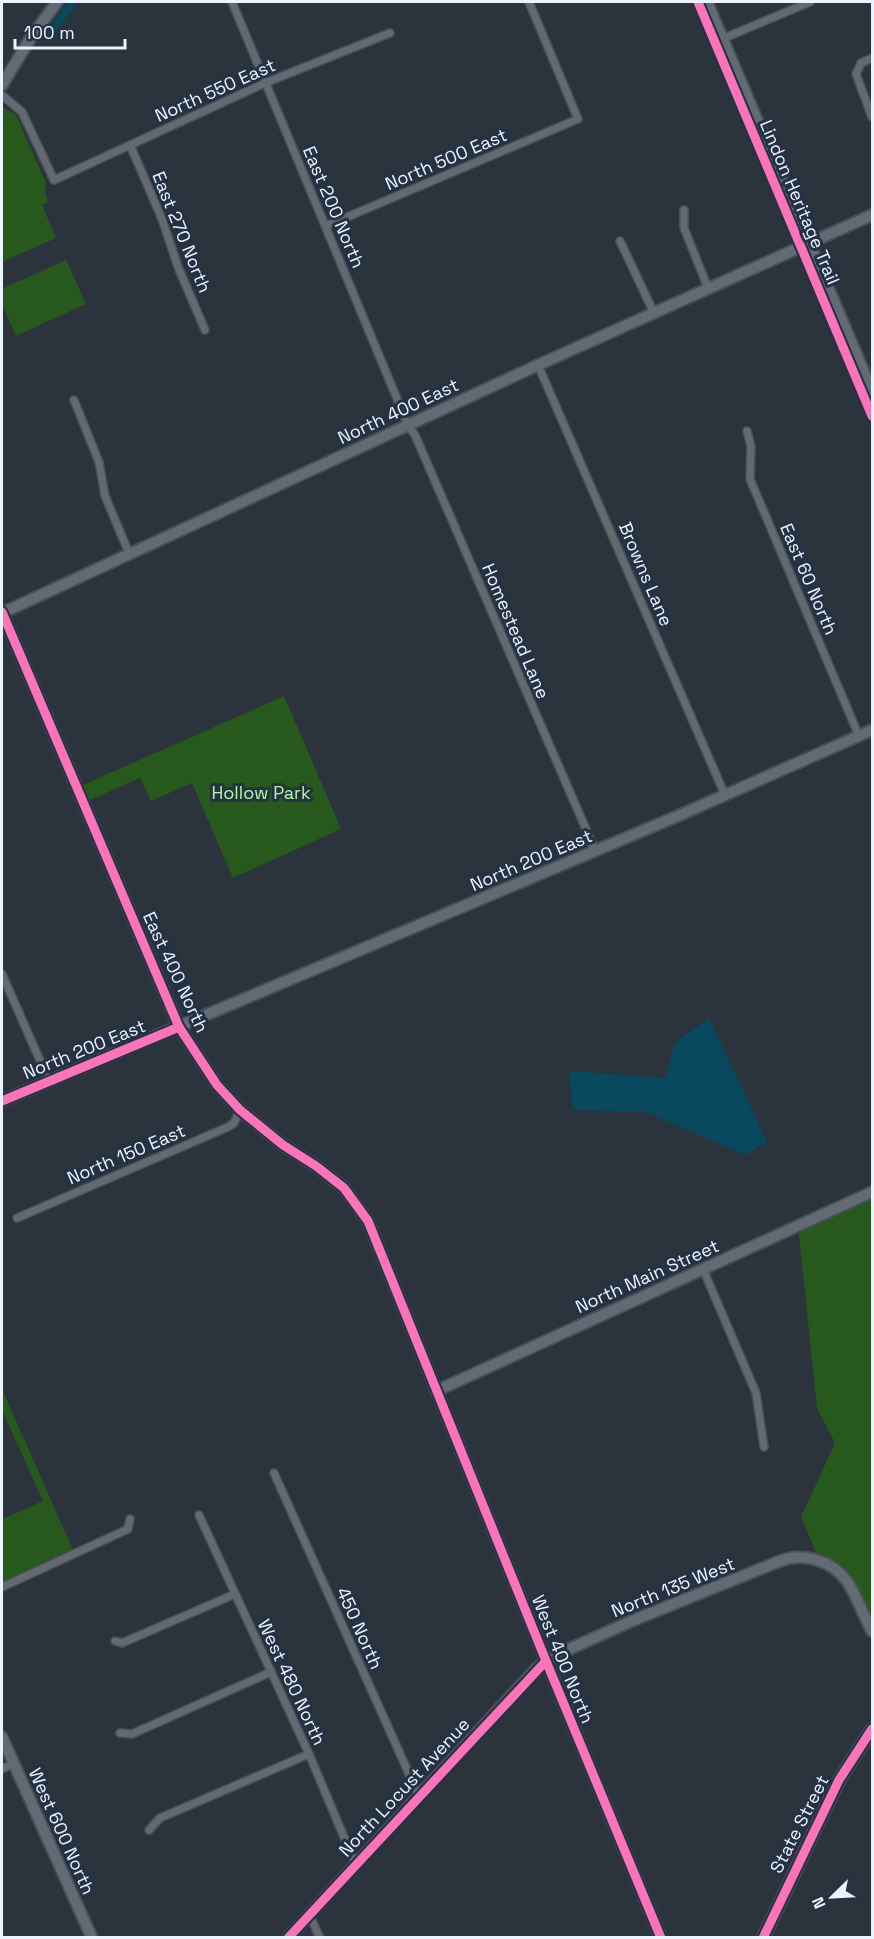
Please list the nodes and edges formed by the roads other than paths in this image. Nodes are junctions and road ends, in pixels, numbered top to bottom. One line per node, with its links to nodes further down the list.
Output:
1 (57, 2): 10 (street)
2 (232, 2): 9 (street, East 200 North)
3 (529, 2): 16 (street, North 500 East)
4 (707, 2): 7 (street)
5 (810, 2): 7 (street)
6 (390, 33): 9 (street, North 550 East)
7 (722, 39): 18 (street)
8 (873, 58): 12 (street)
9 (265, 83): 13 (street, North 550 East); 16 (street, East 200 North)
10 (2, 85)
11 (2, 95): 13 (street, North 550 East)
12 (873, 117)
13 (130, 145): 21 (street, East 270 North)
14 (684, 210): 19 (street)
15 (873, 215): 18 (street, North 400 East)
16 (326, 226): 25 (street, East 200 North)
17 (620, 241): 20 (street)
18 (810, 244): 19 (street, North 400 East); 23 (street)
19 (708, 288): 20 (street, North 400 East)
20 (654, 313): 22 (street, North 400 East)
21 (205, 330)
22 (538, 365): 25 (street, North 400 East); 31 (street, Browns Lane)
23 (873, 391)
24 (74, 400): 27 (street)
25 (408, 425): 27 (street, North 400 East); 32 (street, Homestead Lane)
26 (747, 431): 30 (street, East 60 North)
27 (129, 553): 28 (street, North 400 East)
28 (2, 612): 34 (street, East 400 North)
29 (873, 730): 30 (street, North 200 East)
30 (859, 736): 31 (street, North 200 East)
31 (725, 795): 32 (street, North 200 East)
32 (594, 851): 34 (street, North 200 East)
33 (2, 974): 35 (street)
34 (179, 1028): 35 (street, North 200 East); 37 (street, East 400 North)
35 (49, 1080): 36 (street, North 200 East)
36 (2, 1101)
37 (240, 1110): 39 (street, North 150 East); 41 (street, East 400 North)
38 (873, 1192): 40 (street, North Main Street)
39 (17, 1218)
40 (703, 1269): 41 (street, North Main Street); 42 (street)
41 (436, 1391): 50 (street, West 400 North)
42 (764, 1447)
43 (274, 1473): 58 (street, 450 North)
44 (199, 1515): 47 (street, West 480 North)
45 (130, 1519): 46 (street)
46 (2, 1587)
47 (235, 1594): 49 (street); 51 (street, West 480 North)
48 (873, 1631): 50 (street, North 135 West)
49 (115, 1641)
50 (546, 1660): 58 (street, North Locust Avenue); 65 (street, West 400 North)
51 (271, 1672): 53 (street); 55 (street, West 480 North)
52 (873, 1729): 66 (main road, State Street)
53 (120, 1733)
54 (2, 1737): 56 (street, West 600 North)
55 (309, 1754): 59 (street); 60 (street, West 480 North)
56 (14, 1763): 57 (street); 62 (street, West 600 North)
57 (2, 1769)
58 (418, 1796): 60 (street, North Locust Avenue)
59 (149, 1830)
60 (355, 1863): 61 (street, North Locust Avenue)
61 (309, 1914): 63 (street, North Locust Avenue); 64 (street)
62 (92, 1938)
63 (288, 1938)
64 (320, 1938)
65 (662, 1938)
66 (763, 1938)

